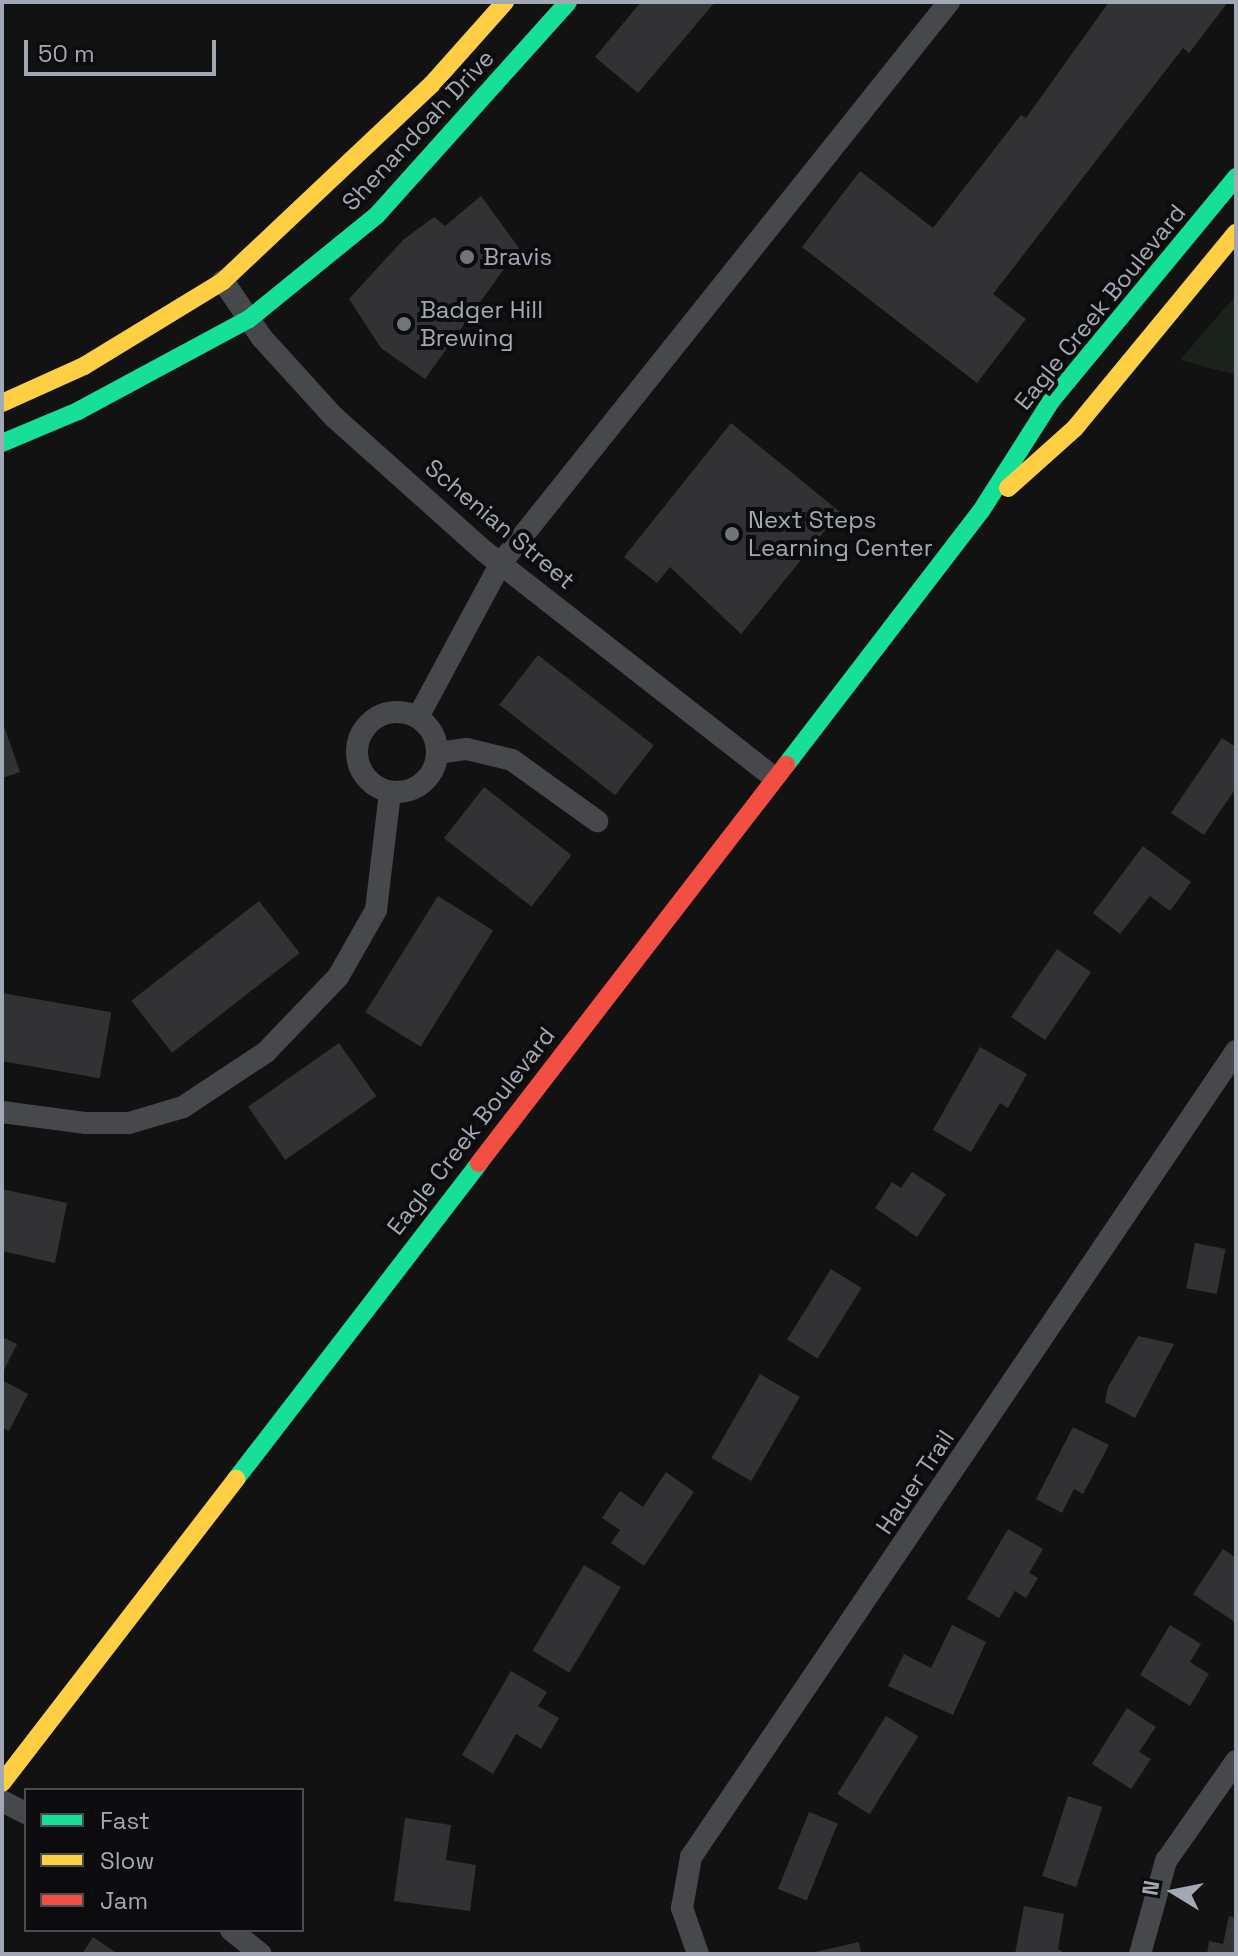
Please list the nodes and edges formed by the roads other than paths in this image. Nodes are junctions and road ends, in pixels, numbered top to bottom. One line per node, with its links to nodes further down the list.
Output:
1 (505, 2): 6 (street, Shenandoah Drive)
2 (568, 2): 7 (street, Shenandoah Drive)
3 (940, 5): 11 (street)
4 (1236, 177): 10 (street, Eagle Creek Boulevard)
5 (1236, 233): 10 (street, Eagle Creek Boulevard)
6 (223, 281): 7 (street, Schenian Street); 8 (street, Shenandoah Drive)
7 (249, 319): 9 (street, Shenandoah Drive); 11 (street, Schenian Street)
8 (2, 403)
9 (2, 443)
10 (981, 511): 14 (street, Eagle Creek Boulevard)
11 (501, 563): 12 (street); 14 (street, Schenian Street)
12 (418, 717): 13 (street); 15 (street)
13 (438, 753): 15 (street); 16 (street)
14 (773, 777): 20 (street, Eagle Creek Boulevard)
15 (390, 793): 18 (street)
16 (597, 821)
17 (1236, 1051): 25 (street, Hauer Trail)
18 (2, 1112)
19 (1236, 1761): 26 (street)
20 (2, 1783)
21 (2, 1801): 22 (street)
22 (24, 1812)
23 (234, 1932): 24 (street)
24 (261, 1954)
25 (698, 1954)
26 (1140, 1954)

